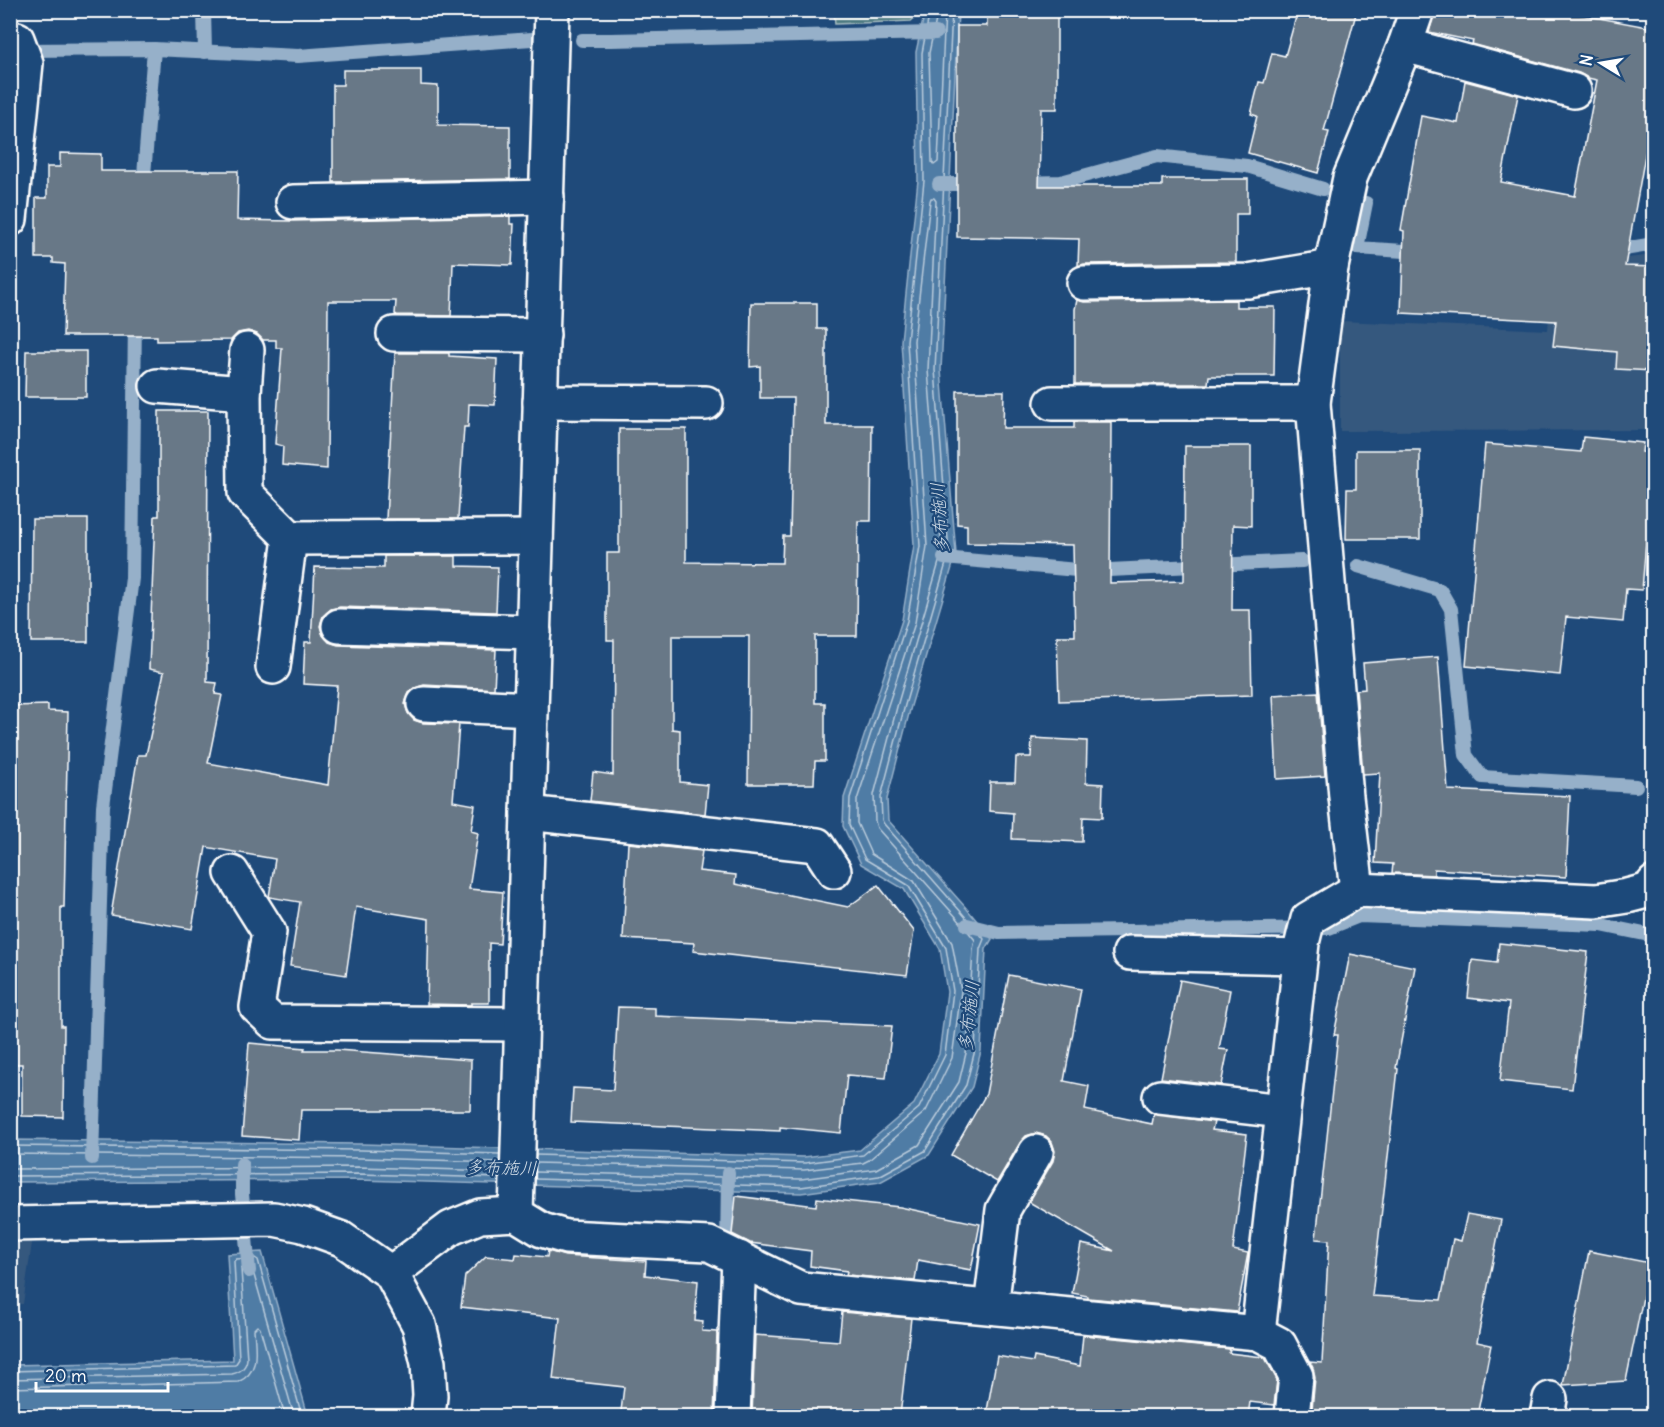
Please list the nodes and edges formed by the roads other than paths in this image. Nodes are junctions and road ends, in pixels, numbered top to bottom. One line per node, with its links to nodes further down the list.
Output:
1 (552, 10): 6 (street)
2 (1417, 10): 3 (street)
3 (1405, 45): 5 (street); 9 (street)
4 (21, 51): 8 (street)
5 (1574, 91)
6 (546, 197): 7 (street); 12 (street)
7 (293, 202)
8 (10, 219)
9 (1331, 267): 10 (street); 18 (street)
10 (1084, 283)
11 (394, 334): 12 (street)
12 (543, 335): 16 (street)
13 (248, 350): 15 (street)
14 (157, 386): 15 (street)
15 (244, 393): 21 (street)
16 (540, 402): 19 (street); 20 (street)
17 (1052, 403): 18 (street)
18 (1313, 403): 31 (street)
19 (706, 404)
20 (536, 537): 21 (street); 23 (street)
21 (290, 538): 24 (street)
22 (339, 626): 23 (street)
23 (534, 632): 26 (street)
24 (273, 667)
25 (424, 704): 26 (street)
26 (531, 710): 27 (street)
27 (528, 813): 28 (street); 34 (street)
28 (834, 871)
29 (232, 873): 34 (street)
30 (1653, 887): 31 (street)
31 (1357, 890): 32 (street)
32 (1303, 940): 33 (street); 36 (street)
33 (1130, 953)
34 (522, 1024): 38 (street)
35 (1160, 1097): 36 (street)
36 (1283, 1111): 43 (street)
37 (1036, 1152): 42 (street)
38 (516, 1203): 40 (street); 41 (street)
39 (10, 1224): 41 (street)
40 (740, 1258): 42 (street); 45 (street)
41 (391, 1273): 44 (street)
42 (990, 1307): 43 (street)
43 (1258, 1333): 46 (street)
44 (428, 1416)
45 (733, 1416)
46 (1292, 1416)

